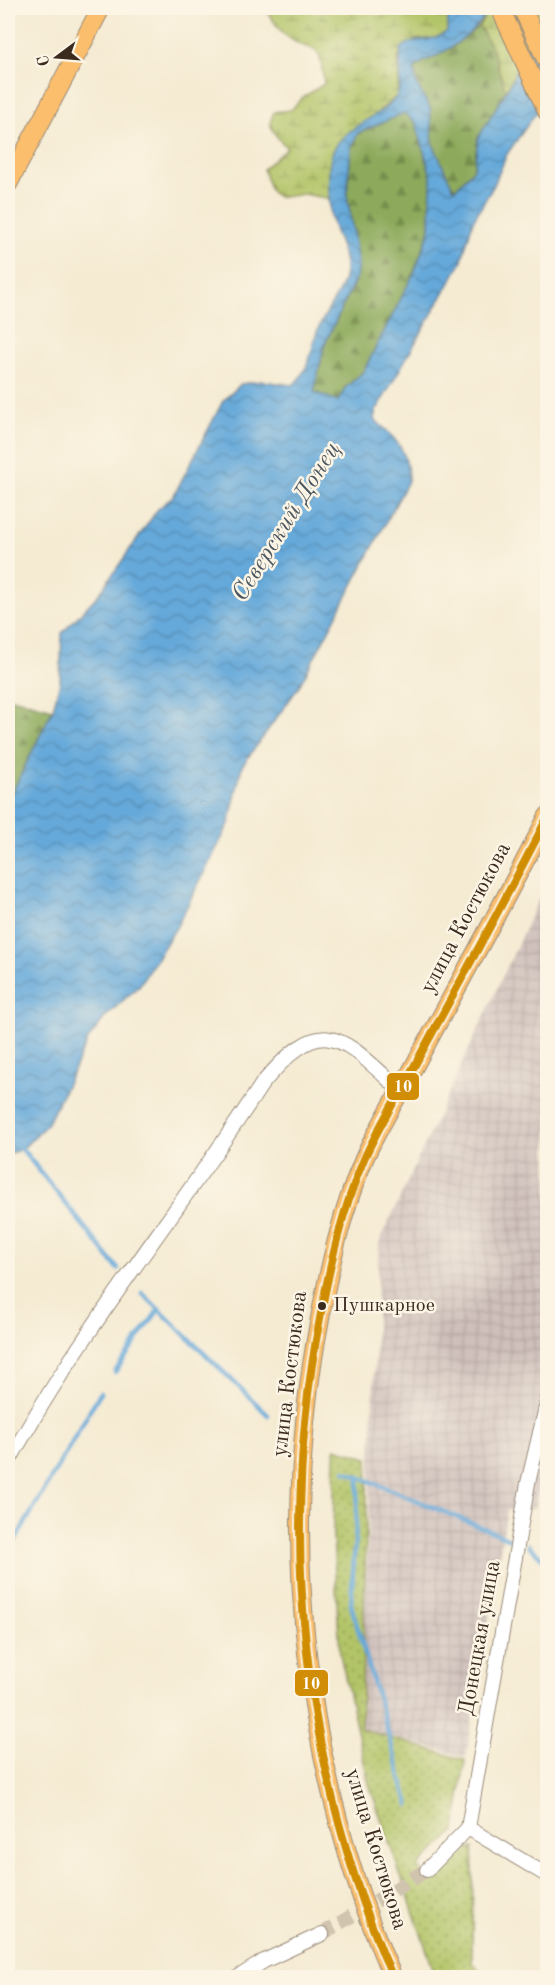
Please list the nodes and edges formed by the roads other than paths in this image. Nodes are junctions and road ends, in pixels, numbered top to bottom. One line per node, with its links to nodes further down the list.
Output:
1 (100, 8): 6 (main road)
2 (500, 8): 5 (main road)
3 (522, 8): 4 (main road)
4 (548, 63)
5 (548, 113)
6 (8, 184)
7 (545, 828): 8 (main road, улица Костюкова)
8 (401, 1091): 10 (street); 16 (main road, улица Костюкова)
9 (548, 1399): 11 (street, Донецкая улица)
10 (8, 1463)
11 (468, 1828): 12 (street); 13 (street)
12 (427, 1870)
13 (548, 1876)
14 (322, 1934): 15 (street)
15 (237, 1977)
16 (393, 1977)

